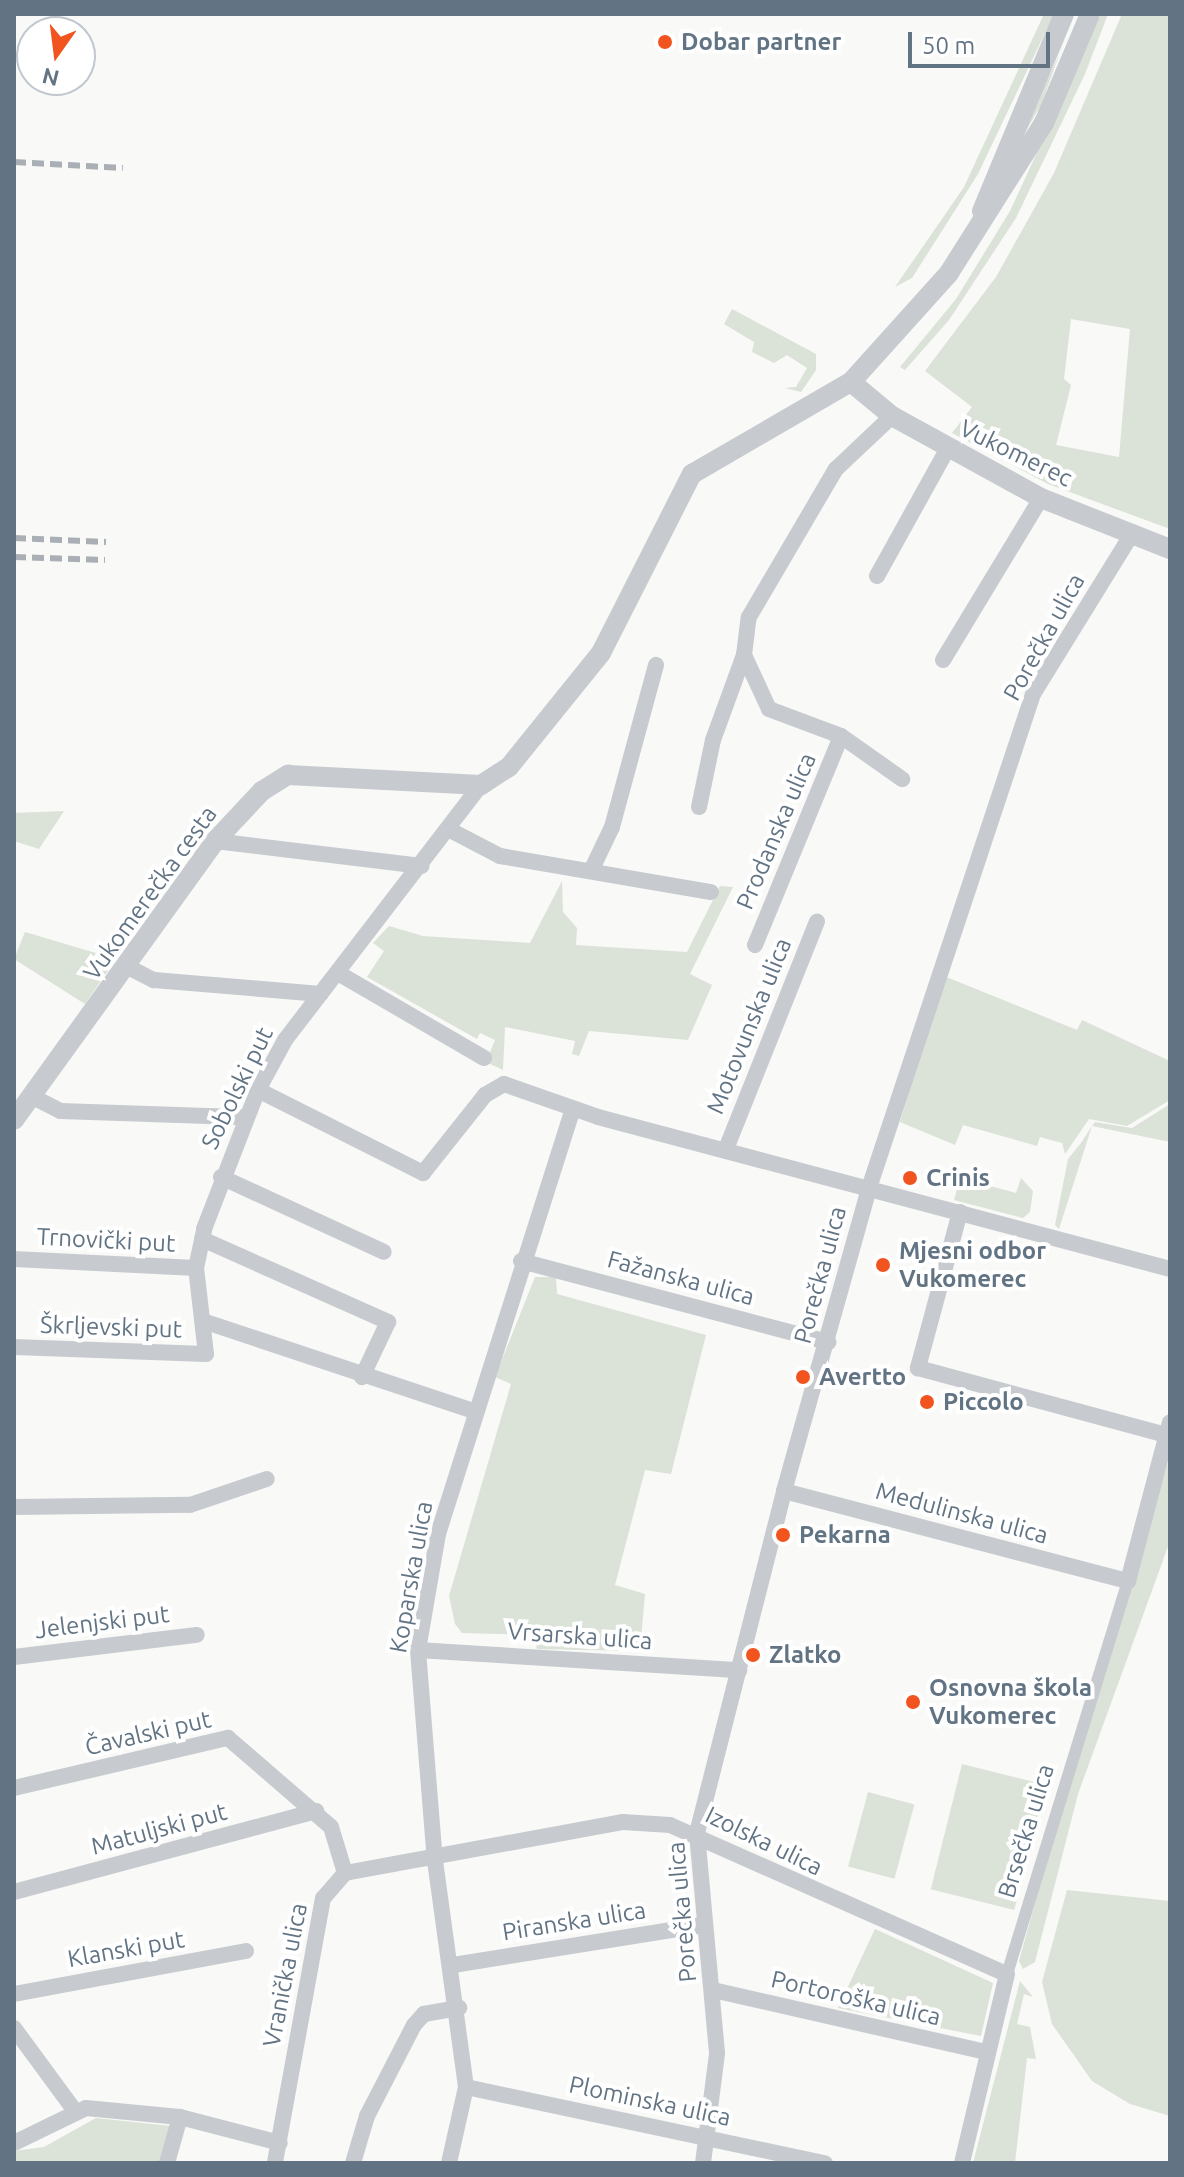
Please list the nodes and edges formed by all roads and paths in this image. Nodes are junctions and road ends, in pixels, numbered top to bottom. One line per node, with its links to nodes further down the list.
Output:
1 (1064, 14): 3 (street)
2 (1090, 14): 3 (street)
3 (974, 234): 4 (street)
4 (851, 382): 5 (street, Vukomerec); 16 (street)
5 (892, 416): 6 (street, Vukomerec); 11 (street)
6 (948, 448): 7 (street, Vukomerec); 10 (street)
7 (1041, 498): 8 (street, Vukomerec); 12 (street)
8 (1133, 532): 9 (street, Vukomerec); 36 (street, Porečka ulica)
9 (1170, 549)
10 (877, 576)
11 (744, 655): 14 (street, Prodanska ulica); 17 (street)
12 (943, 660)
13 (656, 665): 21 (street)
14 (841, 736): 15 (street, Prodanska ulica); 24 (street, Prodanska ulica)
15 (902, 779)
16 (481, 785): 18 (street, Sobolski put); 19 (street, Vukomerečka cesta)
17 (699, 807)
18 (450, 830): 20 (street, Sobolski put); 21 (street)
19 (215, 841): 20 (street); 25 (street, Vukomerečka cesta)
20 (421, 866): 26 (street, Sobolski put)
21 (591, 871): 22 (street)
22 (711, 892)
23 (817, 922): 34 (street, Motovunska ulica)
24 (755, 945)
25 (130, 968): 27 (street); 30 (street, Vukomerečka cesta)
26 (338, 973): 27 (street, Sobolski put); 28 (street)
27 (320, 994): 29 (street, Sobolski put)
28 (484, 1058)
29 (258, 1090): 31 (street, Motovunska ulica); 32 (street, Sobolski put)
30 (33, 1097): 32 (street); 33 (street, Vukomerečka cesta)
31 (573, 1109): 34 (street, Motovunska ulica); 41 (street, Koparska ulica)
32 (245, 1117): 35 (street, Sobolski put)
33 (14, 1120)
34 (726, 1149): 36 (street, Motovunska ulica)
35 (221, 1177): 38 (street, Sobolski put); 39 (street)
36 (869, 1188): 37 (street, Motovunska ulica); 45 (street, Porečka ulica)
37 (960, 1212): 43 (street, Motovunska ulica); 50 (street)
38 (202, 1239): 42 (street, Sobolski put); 48 (street)
39 (384, 1252)
40 (14, 1259): 42 (street, Trnovički put)
41 (521, 1261): 45 (street, Fažanska ulica); 49 (street, Koparska ulica)
42 (196, 1268): 44 (street, Sobolski put)
43 (1170, 1269)
44 (206, 1322): 47 (street, Sobolski put); 48 (street)
45 (828, 1342): 52 (street, Porečka ulica)
46 (14, 1347): 47 (street, Škrljevski put)
47 (206, 1354)
48 (362, 1377): 49 (street)
49 (474, 1411): 56 (street, Koparska ulica)
50 (1168, 1428): 54 (street, Brsečka ulica)
51 (267, 1479): 53 (street)
52 (784, 1491): 54 (street, Medulinska ulica); 58 (street, Porečka ulica)
53 (14, 1507)
54 (1128, 1581): 68 (street, Brsečka ulica)
55 (197, 1635): 57 (street, Jelenjski put)
56 (418, 1650): 58 (street, Vrsarska ulica); 62 (street, Koparska ulica)
57 (14, 1657)
58 (739, 1670): 61 (street, Porečka ulica)
59 (14, 1788): 60 (street, Čavalski put)
60 (316, 1811): 63 (street); 64 (street, Matuljski put)
61 (697, 1833): 62 (street, Izolska ulica); 65 (street, Porečka ulica); 68 (street, Izolska ulica)
62 (435, 1862): 63 (street, Izolska ulica); 67 (street, Koparska ulica)
63 (345, 1873): 79 (street, Vranička ulica)
64 (14, 1892)
65 (703, 1925): 67 (street, Piranska ulica); 69 (street, Porečka ulica)
66 (246, 1951): 70 (street, Klanski put)
67 (453, 1965): 71 (street, Koparska ulica)
68 (1007, 1974): 73 (street, Brsečka ulica)
69 (713, 1990): 73 (street, Portoroška ulica); 77 (street, Porečka ulica)
70 (14, 1994)
71 (459, 2008): 74 (street, Koparska ulica); 82 (street)
72 (14, 2028): 75 (street)
73 (987, 2052): 86 (street, Brsečka ulica)
74 (466, 2087): 77 (street, Plominska ulica); 83 (street, Koparska ulica)
75 (75, 2111): 76 (street); 78 (street)
76 (180, 2117): 79 (street); 80 (street)
77 (709, 2137): 84 (street, Porečka ulica); 85 (street, Plominska ulica)
78 (14, 2143)
79 (280, 2143): 81 (street, Vranička ulica)
80 (167, 2163)
81 (275, 2163)
82 (353, 2163)
83 (449, 2163)
84 (703, 2163)
85 (825, 2163)
86 (962, 2163)

